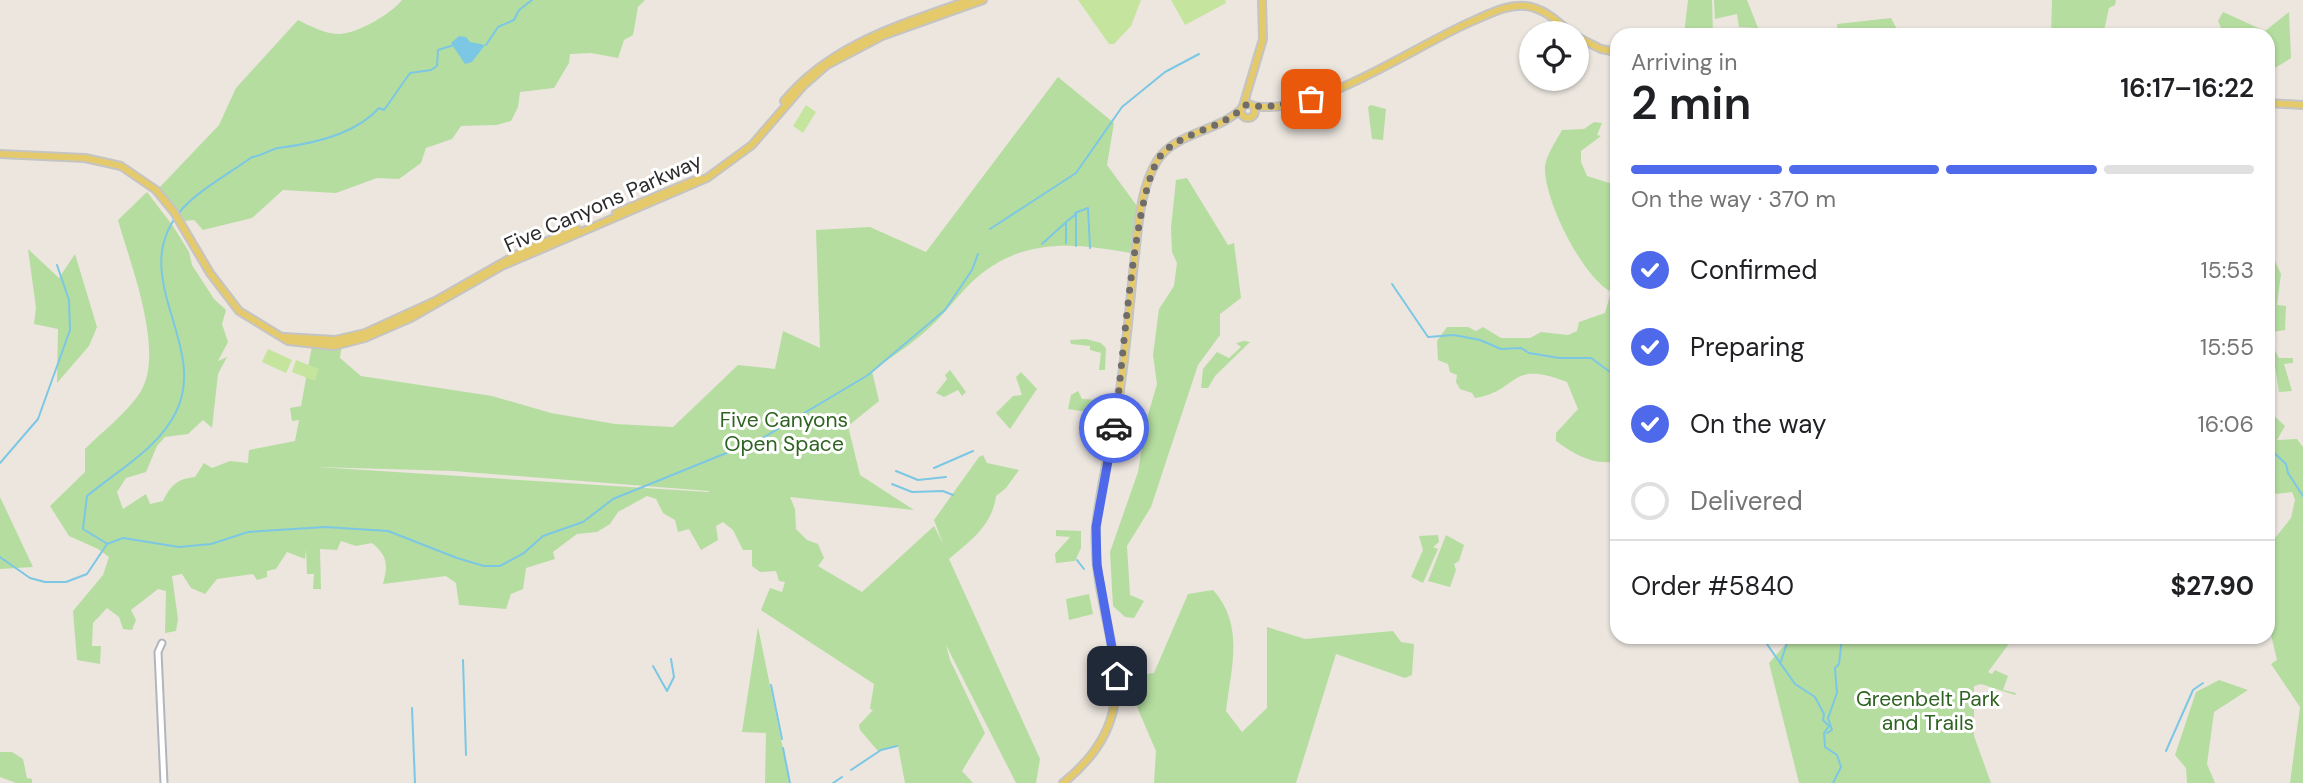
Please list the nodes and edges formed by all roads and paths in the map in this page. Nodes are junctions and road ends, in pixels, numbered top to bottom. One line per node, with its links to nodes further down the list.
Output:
1 (969, 0): 13 (main road, Five Canyons Parkway)
2 (983, 0): 13 (main road, Five Canyons Parkway)
3 (1262, 0): 7 (main road)
4 (1554, 21): 10 (main road)
5 (1589, 43): 6 (main road)
6 (1610, 51)
7 (1250, 87): 10 (main road); 11 (main road)
8 (2275, 103): 9 (main road)
9 (2303, 105)
10 (1253, 108): 11 (main road); 11 (main road)
11 (1243, 111): 16 (main road)
12 (0, 154): 13 (main road, Five Canyons Parkway)
13 (284, 337)
14 (162, 643): 15 (street)
15 (164, 783)
16 (1063, 783)

